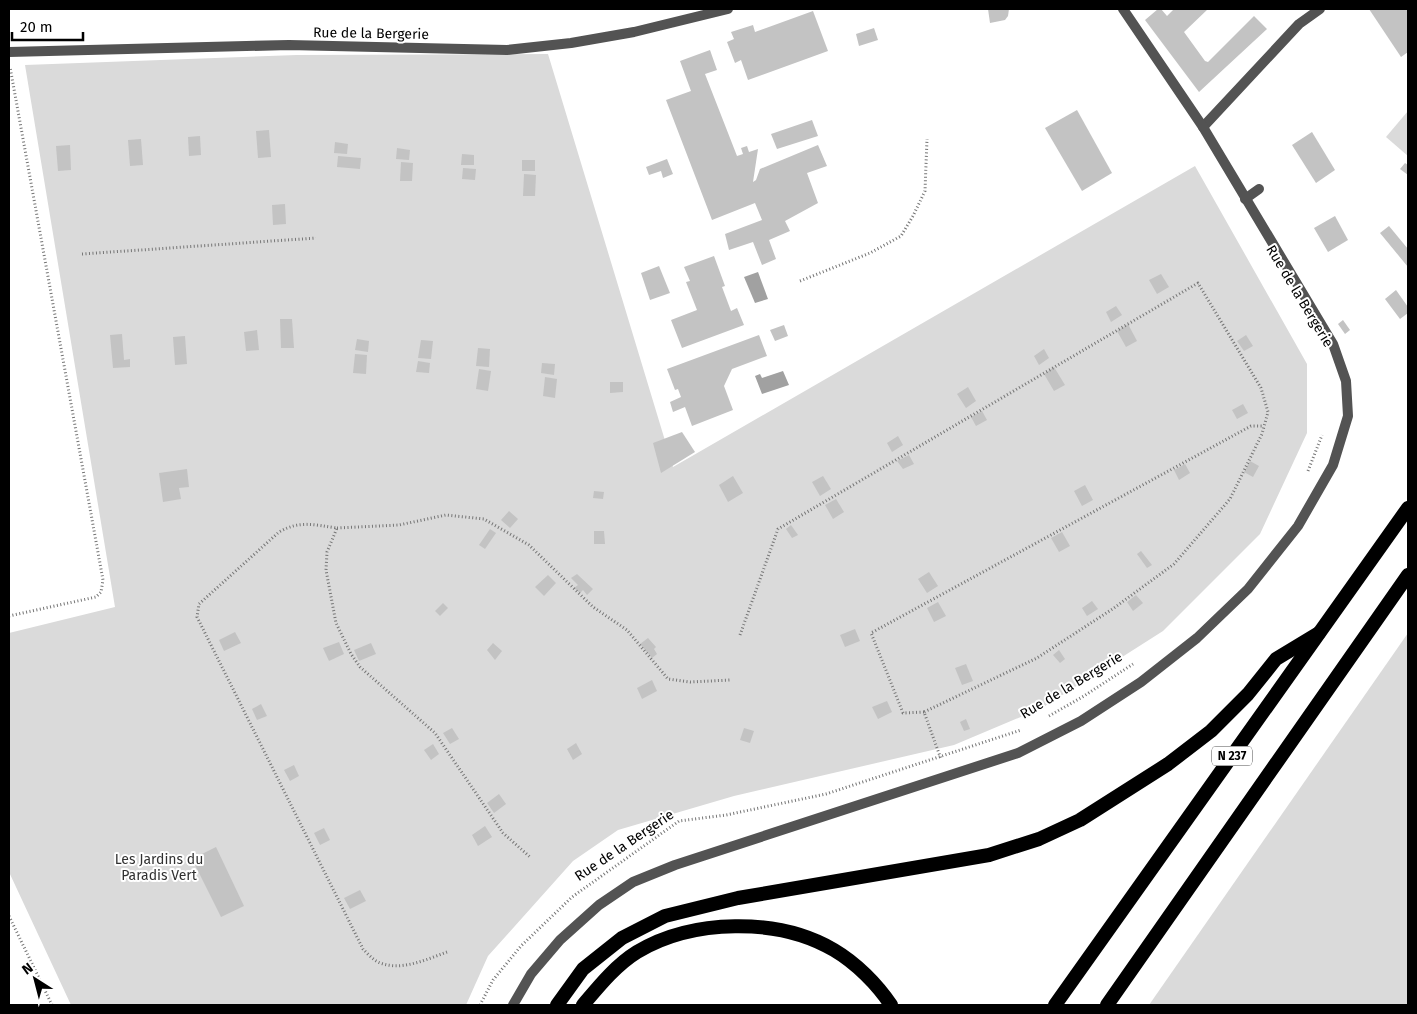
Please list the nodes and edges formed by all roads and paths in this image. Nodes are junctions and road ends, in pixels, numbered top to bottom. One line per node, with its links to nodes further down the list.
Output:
1 (728, 9): 4 (street, Rue de la Bergerie)
2 (1123, 9): 6 (street, Rue de la Bergerie)
3 (1320, 9): 6 (street)
4 (9, 52)
5 (9, 60): 19 (path)
6 (1203, 127): 9 (street, Rue de la Bergerie)
7 (927, 139): 12 (path)
8 (1259, 189): 9 (street)
9 (1245, 199): 28 (street, Rue de la Bergerie)
10 (316, 238): 11 (path)
11 (82, 254)
12 (800, 281)
13 (1264, 426): 21 (path); 24 (path); 24 (path)
14 (1324, 430): 15 (path)
15 (1304, 478)
16 (1408, 508): 20 (highway, N 237)
17 (338, 528): 23 (path); 29 (path); 31 (path)
18 (1408, 575): 39 (highway, N 237)
19 (9, 616)
20 (1319, 633): 35 (highway); 38 (highway, N 237)
21 (740, 635)
22 (1135, 662): 25 (path, Rue de la Bergerie)
23 (730, 680)
24 (924, 712): 27 (path)
25 (1043, 719)
26 (1026, 729): 27 (path, Rue de la Bergerie)
27 (941, 758): 28 (path); 33 (path, Rue de la Bergerie)
28 (946, 776): 34 (street, Rue de la Bergerie)
29 (530, 857)
30 (9, 916): 32 (path)
31 (447, 952)
32 (52, 1005)
33 (480, 1005)
34 (513, 1005)
35 (556, 1005)
36 (583, 1005): 37 (highway)
37 (891, 1005)
38 (1056, 1005)
39 (1107, 1005)

